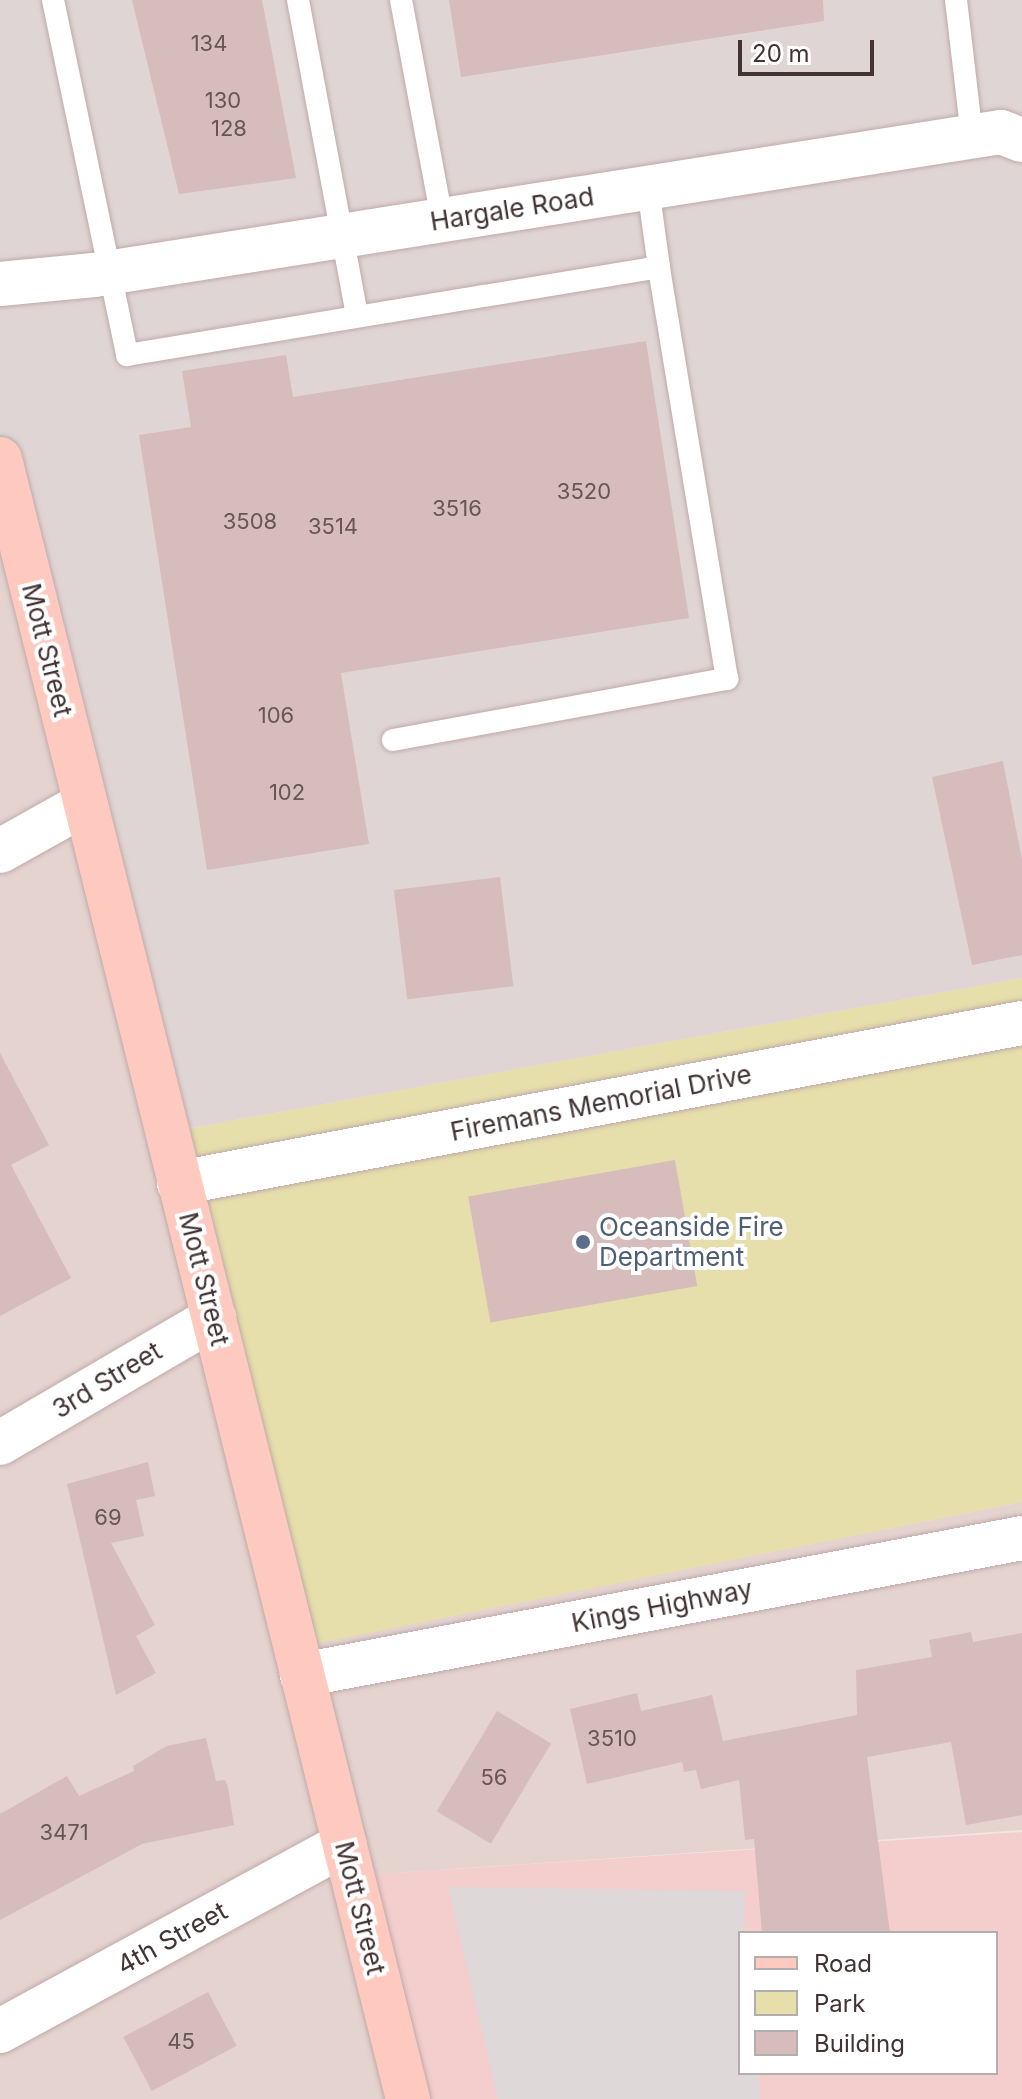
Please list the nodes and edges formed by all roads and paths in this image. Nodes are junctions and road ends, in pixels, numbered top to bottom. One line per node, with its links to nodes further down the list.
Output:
1 (53, 0): 11 (lane)
2 (298, 0): 9 (lane)
3 (401, 0): 8 (lane)
4 (956, 0): 5 (lane)
5 (972, 136): 6 (street, Hargale Road); 7 (street, Hargale Road)
6 (1022, 140)
7 (648, 188): 8 (street, Hargale Road); 10 (lane)
8 (442, 220): 9 (street, Hargale Road)
9 (343, 236): 11 (street, Hargale Road); 13 (lane)
10 (659, 267): 13 (lane); 15 (lane)
11 (113, 272): 12 (street, Hargale Road); 13 (lane)
12 (0, 284)
13 (357, 316)
14 (0, 459): 16 (main road, Mott Street)
15 (393, 740)
16 (84, 804): 17 (street); 19 (main road, Mott Street)
17 (0, 851)
18 (1022, 1023): 19 (street, Firemans Memorial Drive)
19 (179, 1183): 20 (main road, Mott Street)
20 (214, 1318): 21 (street, 3rd Street); 23 (main road, Mott Street)
21 (0, 1443)
22 (1022, 1538): 23 (street, Kings Highway)
23 (302, 1675): 24 (main road, Mott Street)
24 (344, 1844): 25 (street, 4th Street); 26 (main road, Mott Street)
25 (0, 2031)
26 (408, 2099)

